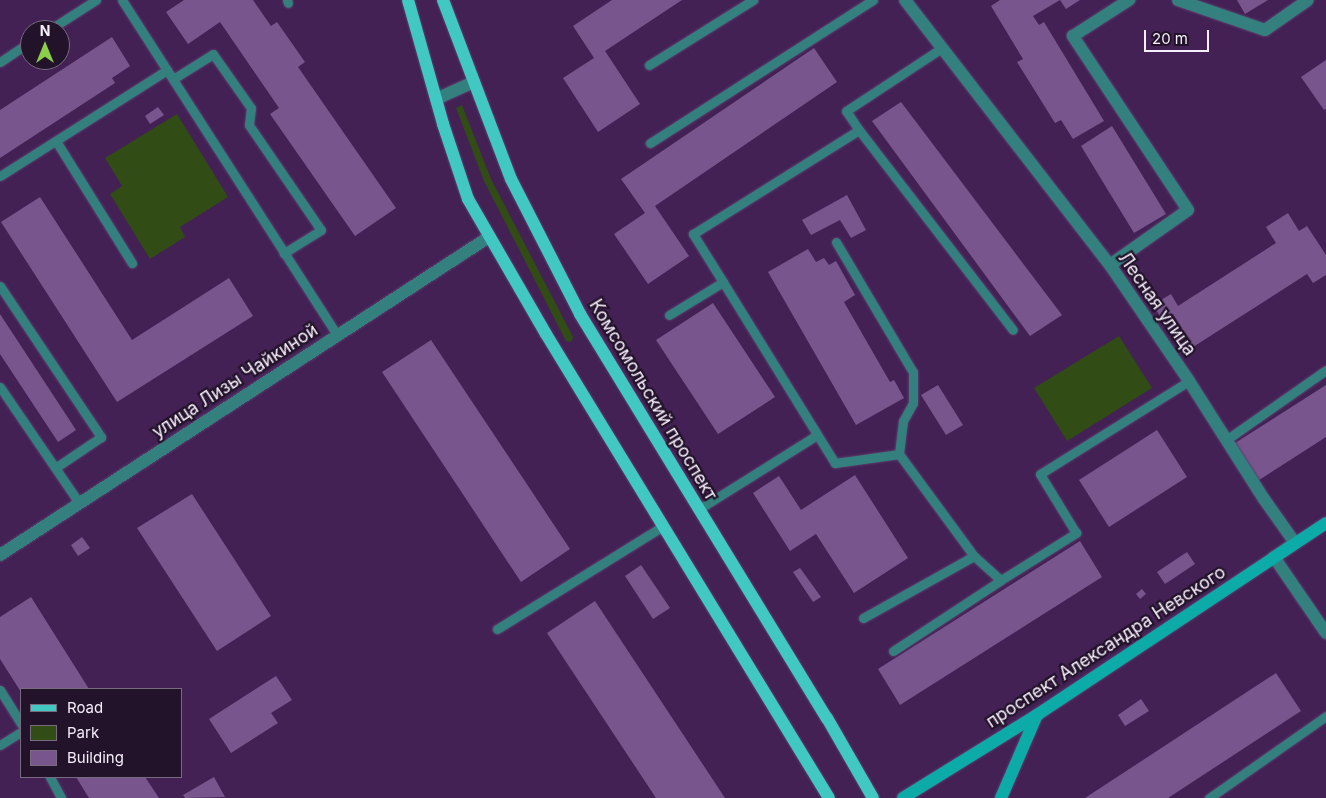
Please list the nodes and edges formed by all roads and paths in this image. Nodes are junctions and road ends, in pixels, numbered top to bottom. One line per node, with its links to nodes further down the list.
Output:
1 (96, 0): 11 (lane)
2 (122, 0): 16 (lane)
3 (408, 0): 19 (main road)
4 (443, 0): 18 (main road, Комсомольский проспект)
5 (753, 0): 15 (lane)
6 (873, 0): 22 (lane)
7 (905, 0): 12 (street, Лесная улица)
8 (1129, 0): 28 (street)
9 (1178, 0): 10 (street)
10 (1308, 0)
11 (65, 20)
12 (942, 48): 20 (lane); 28 (street, Лесная улица)
13 (20, 49): 14 (lane)
14 (0, 62)
15 (649, 65)
16 (167, 70): 17 (lane); 21 (lane)
17 (173, 79): 26 (lane); 26 (lane)
18 (474, 82): 19 (street); 42 (main road, Комсомольский проспект)
19 (436, 99): 24 (main road)
20 (859, 130): 29 (lane); 32 (lane)
21 (56, 141): 23 (lane); 27 (lane)
22 (650, 143)
23 (0, 176)
24 (489, 237): 33 (street, улица Лизы Чайкиной); 44 (main road)
25 (836, 242): 39 (lane)
26 (284, 252): 33 (lane)
27 (132, 263)
28 (1110, 265): 35 (street, Лесная улица)
29 (723, 282): 31 (lane); 37 (lane)
30 (0, 286): 40 (lane)
31 (669, 315)
32 (1013, 330)
33 (337, 335): 41 (street, улица Лизы Чайкиной)
34 (1326, 370): 38 (lane)
35 (1189, 381): 38 (street, Лесная улица); 49 (lane)
36 (0, 387): 40 (lane)
37 (817, 435): 39 (lane); 42 (lane)
38 (1226, 440): 45 (street, Лесная улица)
39 (900, 454): 47 (lane)
40 (55, 468): 41 (lane)
41 (79, 503): 46 (street, улица Лизы Чайкиной)
42 (699, 509): 63 (main road, Комсомольский проспект)
43 (1326, 523): 45 (main road)
44 (663, 526): 51 (lane); 62 (main road)
45 (1295, 543): 48 (street)
46 (0, 555)
47 (974, 556): 49 (lane); 50 (lane)
48 (1274, 557): 52 (street); 55 (main road, проспект Александра Невского)
49 (1001, 580): 53 (lane)
50 (863, 618)
51 (497, 629)
52 (1326, 633)
53 (893, 650)
54 (0, 690): 57 (lane)
55 (1037, 715): 64 (main road, проспект Александра Невского); 65 (main road)
56 (1326, 716): 66 (lane)
57 (20, 722)
58 (20, 733): 59 (lane)
59 (0, 745)
60 (51, 778): 61 (lane)
61 (61, 798)
62 (829, 798)
63 (873, 798)
64 (903, 798)
65 (1002, 798)
66 (1209, 798)

